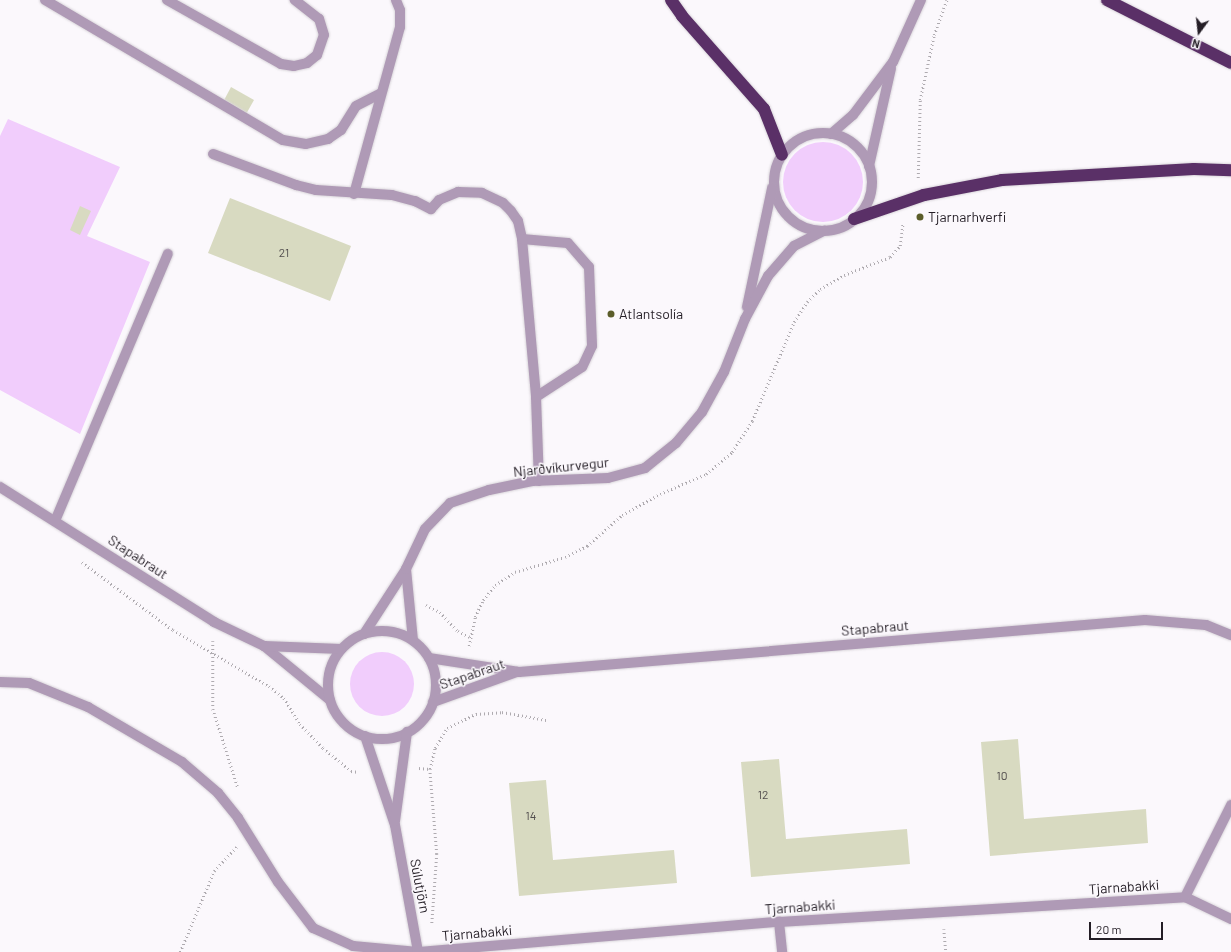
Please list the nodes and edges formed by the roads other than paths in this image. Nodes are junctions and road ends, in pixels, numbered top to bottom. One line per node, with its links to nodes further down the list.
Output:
1 (45, 0): 10 (street)
2 (166, 0): 3 (street)
3 (295, 0)
4 (396, 0): 10 (street)
5 (671, 0): 13 (highway)
6 (921, 0): 8 (street, Njarðvíkurvegur)
7 (1107, 0): 9 (highway)
8 (893, 62): 11 (street, Njarðvíkurvegur); 14 (street, Njarðvíkurvegur)
9 (1231, 63)
10 (381, 93): 17 (street)
11 (831, 134): 13 (street); 14 (street, Njarðvíkurvegur)
12 (213, 154): 17 (street)
13 (782, 154): 16 (street, Njarðvíkurvegur)
14 (869, 166): 18 (street, Njarðvíkurvegur)
15 (1231, 170): 18 (highway)
16 (774, 180): 19 (street, Njarðvíkurvegur); 22 (street, Njarðvíkurvegur)
17 (354, 194): 20 (street)
18 (854, 219): 19 (street, Njarðvíkurvegur)
19 (824, 230): 22 (street, Njarðvíkurvegur)
20 (522, 239): 23 (street); 23 (street)
21 (168, 254): 26 (street)
22 (745, 319): 24 (street, Njarðvíkurvegur)
23 (536, 397): 24 (street)
24 (539, 481): 27 (street, Njarðvíkurvegur)
25 (0, 487): 26 (street, Stapabraut)
26 (55, 521): 31 (street, Stapabraut)
27 (406, 569): 28 (street, Njarðvíkurvegur); 30 (street)
28 (364, 634): 30 (street, Stapabraut); 32 (street, Stapabraut)
29 (1231, 635): 34 (street, Stapabraut)
30 (413, 640): 33 (street, Stapabraut)
31 (264, 646): 32 (street, Stapabraut); 36 (street, Stapabraut)
32 (341, 650): 36 (street, Stapabraut)
33 (429, 658): 34 (street, Stapabraut); 37 (street, Stapabraut)
34 (519, 672): 37 (street, Stapabraut)
35 (0, 682): 45 (street, Tjarnabakki)
36 (330, 700): 39 (street, Stapabraut)
37 (433, 702): 38 (street, Stapabraut)
38 (407, 732): 39 (street, Stapabraut); 41 (street, Súlutjörn)
39 (365, 736): 41 (street, Súlutjörn)
40 (1231, 805): 42 (street)
41 (394, 825): 45 (street, Súlutjörn)
42 (1185, 897): 43 (street, Tjarnabakki); 44 (street, Tjarnabakki)
43 (1231, 919)
44 (779, 922): 45 (street, Tjarnabakki); 46 (street)
45 (418, 952)
46 (782, 952)

